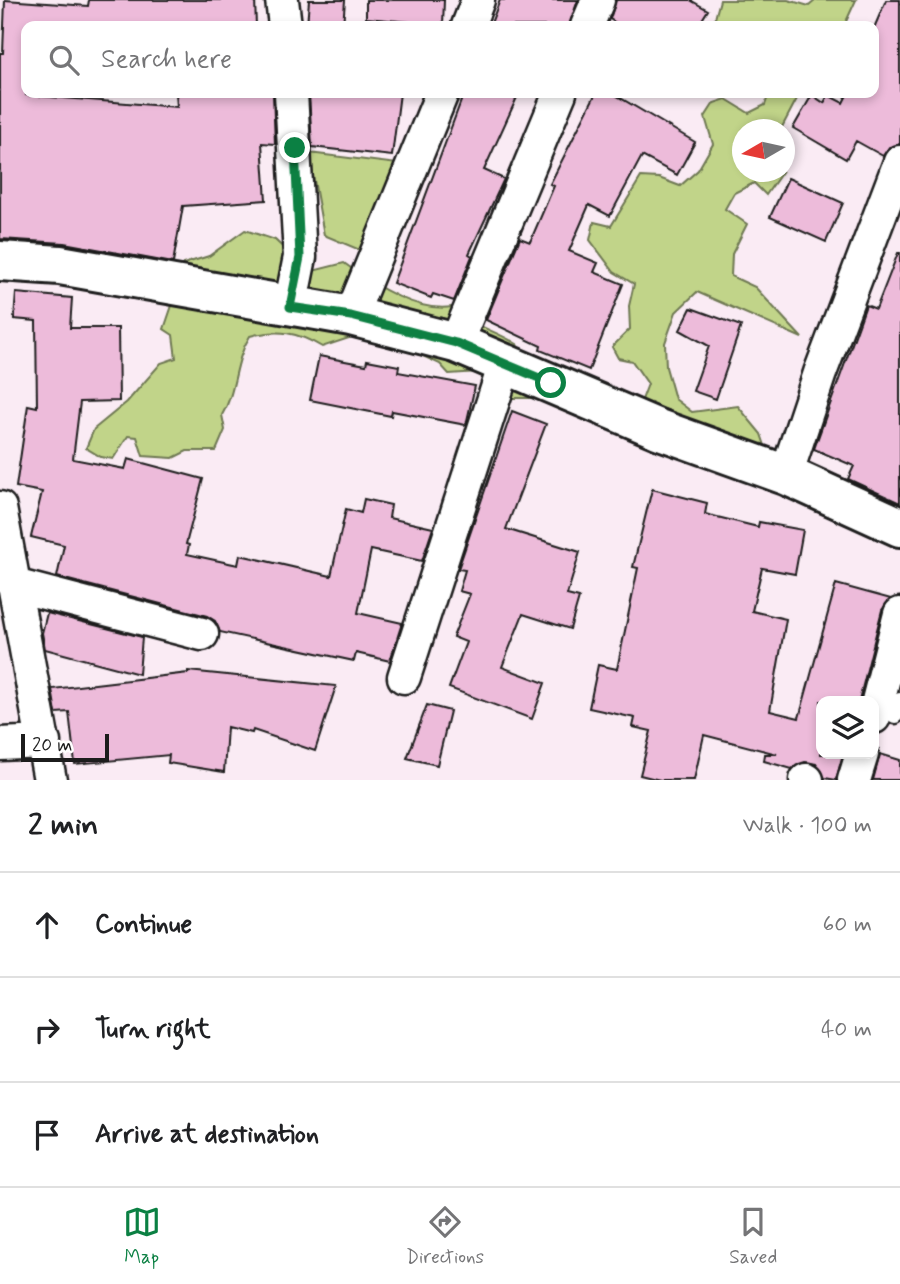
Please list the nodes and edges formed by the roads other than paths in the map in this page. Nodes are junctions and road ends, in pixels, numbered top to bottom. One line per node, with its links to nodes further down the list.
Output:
1 (282, 0): 4 (street)
2 (478, 0): 5 (street)
3 (598, 0): 6 (street)
4 (284, 21)
5 (470, 21)
6 (589, 21)
7 (291, 98): 12 (street)
8 (440, 98): 13 (street)
9 (558, 98): 14 (street)
10 (900, 162): 16 (street)
11 (0, 261): 12 (street)
12 (290, 307): 13 (street)
13 (351, 316): 14 (street)
14 (456, 343): 15 (street)
15 (505, 364): 16 (street); 22 (street)
16 (786, 475): 18 (street)
17 (0, 508): 19 (street)
18 (900, 527)
19 (11, 606): 21 (street); 24 (street)
20 (900, 614): 23 (street)
21 (202, 634)
22 (404, 677)
23 (890, 711)
24 (44, 742): 25 (street); 27 (street)
25 (0, 744)
26 (860, 759): 28 (street)
27 (50, 780)
28 (854, 780)

